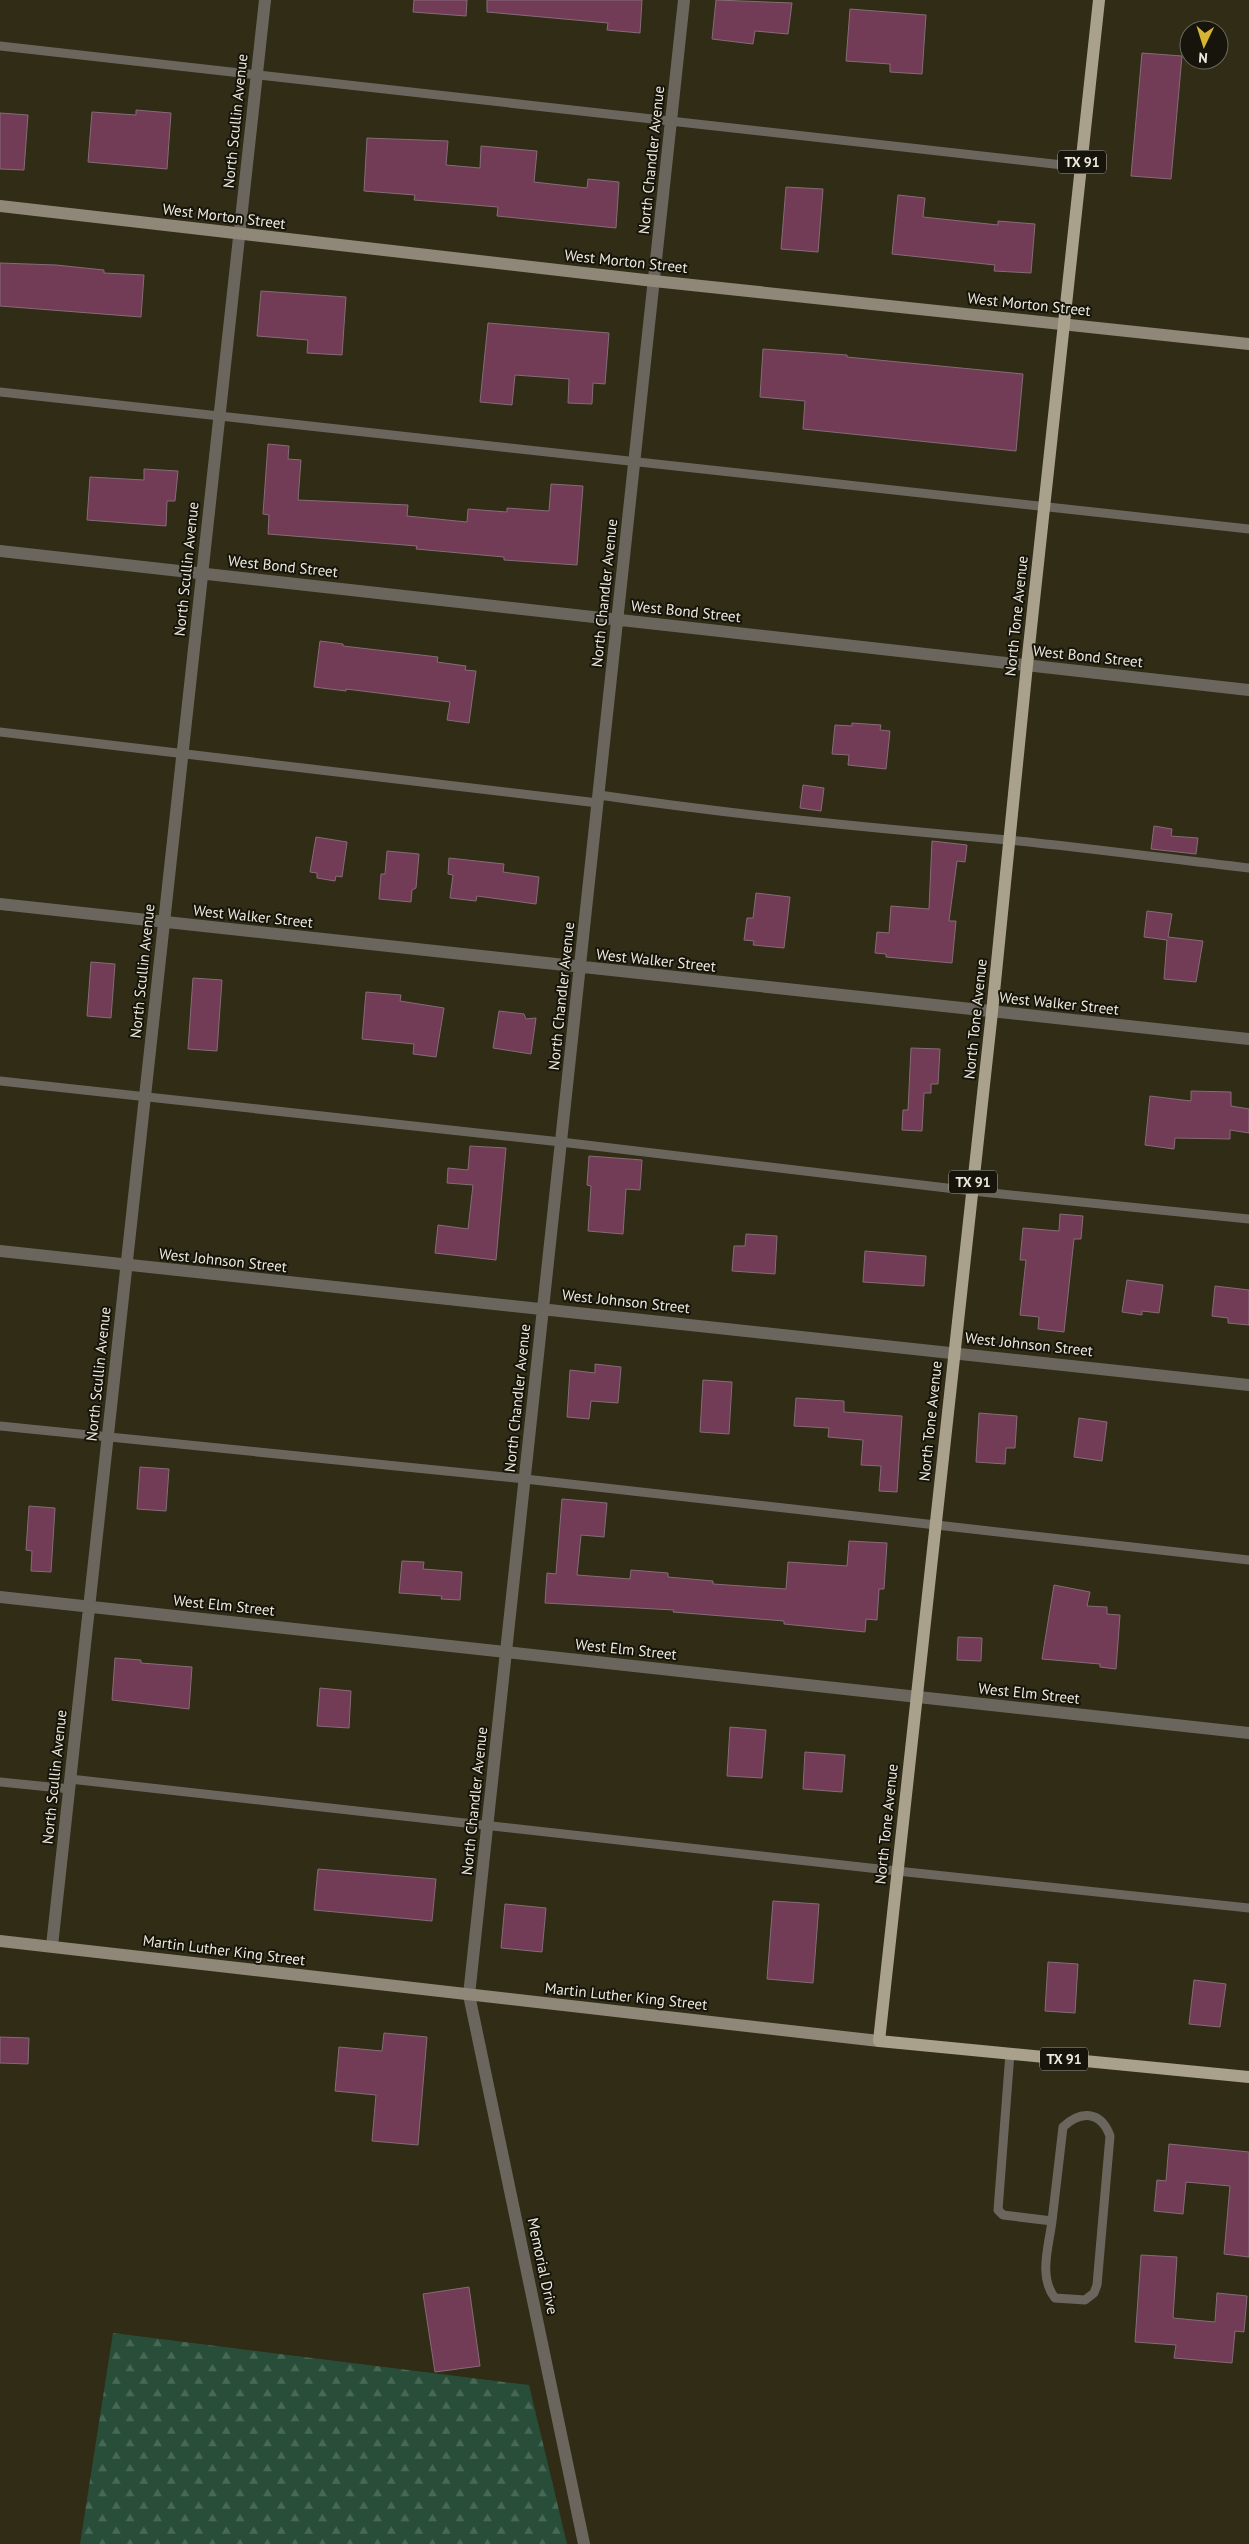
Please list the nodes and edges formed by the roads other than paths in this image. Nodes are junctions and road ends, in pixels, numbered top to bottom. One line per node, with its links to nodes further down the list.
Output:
1 (265, 0): 5 (street, North Scullin Avenue)
2 (684, 0): 6 (street, North Chandler Avenue)
3 (1099, 0): 7 (main road, North Tone Avenue / TX 91)
4 (0, 46): 5 (lane)
5 (256, 75): 6 (lane); 9 (street, North Scullin Avenue)
6 (671, 121): 7 (lane); 10 (street, North Chandler Avenue)
7 (1081, 166): 11 (main road, North Tone Avenue / TX 91)
8 (0, 206): 9 (main road, West Morton Street)
9 (239, 234): 10 (main road, West Morton Street); 14 (street, North Scullin Avenue)
10 (654, 281): 11 (main road, West Morton Street); 15 (street, North Chandler Avenue)
11 (1064, 324): 12 (main road, West Morton Street); 16 (main road, North Tone Avenue / TX 91)
12 (1249, 344)
13 (0, 392): 14 (lane)
14 (219, 416): 15 (lane); 19 (street, North Scullin Avenue)
15 (635, 461): 16 (lane); 20 (street, North Chandler Avenue)
16 (1044, 506): 17 (lane); 21 (main road, North Tone Avenue / TX 91)
17 (1249, 529)
18 (0, 552): 19 (street, West Bond Street)
19 (202, 574): 20 (street, West Bond Street); 24 (street, North Scullin Avenue)
20 (618, 620): 21 (street, West Bond Street); 25 (street, North Chandler Avenue)
21 (1027, 665): 22 (street, West Bond Street); 26 (main road, North Tone Avenue / TX 91)
22 (1249, 690)
23 (0, 732): 24 (lane)
24 (182, 753): 25 (lane); 29 (street, North Scullin Avenue)
25 (598, 799): 26 (lane); 30 (street, North Chandler Avenue)
26 (1009, 840): 27 (lane); 31 (main road, North Tone Avenue / TX 91)
27 (1249, 868)
28 (0, 904): 29 (street, West Walker Street)
29 (164, 923): 30 (street, West Walker Street); 34 (street, North Scullin Avenue)
30 (580, 969): 31 (street, West Walker Street); 35 (street, North Chandler Avenue)
31 (992, 1012): 32 (street, West Walker Street); 36 (main road, North Tone Avenue / TX 91)
32 (1249, 1039)
33 (0, 1081): 34 (lane)
34 (146, 1096): 35 (lane); 39 (street, North Scullin Avenue)
35 (561, 1142): 36 (lane); 40 (street, North Chandler Avenue)
36 (972, 1191): 37 (lane); 41 (main road, North Tone Avenue / TX 91)
37 (1249, 1219)
38 (0, 1251): 39 (street, West Johnson Street)
39 (126, 1266): 40 (street, West Johnson Street); 44 (street, North Scullin Avenue)
40 (543, 1309): 41 (street, West Johnson Street); 45 (street, North Chandler Avenue)
41 (954, 1352): 42 (street, West Johnson Street); 46 (main road, North Tone Avenue / TX 91)
42 (1249, 1385)
43 (0, 1426): 44 (lane)
44 (108, 1438): 45 (lane); 49 (street, North Scullin Avenue)
45 (525, 1479): 46 (lane); 50 (street, North Chandler Avenue)
46 (935, 1525): 47 (lane); 51 (main road, North Tone Avenue / TX 91)
47 (1249, 1560)
48 (0, 1597): 49 (street, West Elm Street)
49 (89, 1606): 50 (street, West Elm Street); 54 (street, North Scullin Avenue)
50 (506, 1652): 51 (street, West Elm Street); 55 (street, North Chandler Avenue)
51 (915, 1698): 52 (street, West Elm Street); 56 (main road, North Tone Avenue / TX 91)
52 (1249, 1733)
53 (0, 1782): 54 (lane)
54 (70, 1784): 55 (lane); 59 (street, North Scullin Avenue)
55 (488, 1825): 56 (lane); 60 (street, North Chandler Avenue)
56 (897, 1872): 57 (lane); 61 (main road, North Tone Avenue / TX 91)
57 (1249, 1908)
58 (0, 1940): 59 (main road, Martin Luther King Street)
59 (52, 1946): 60 (main road, Martin Luther King Street)
60 (469, 1995): 61 (main road, Martin Luther King Street); 65 (street, Memorial Drive)
61 (880, 2041): 62 (main road, Martin Luther King Street / TX 91)
62 (1010, 2053): 63 (main road, Martin Luther King Street / TX 91); 64 (lane)
63 (1249, 2077)
64 (1052, 2221): 64 (lane)
65 (584, 2544)

